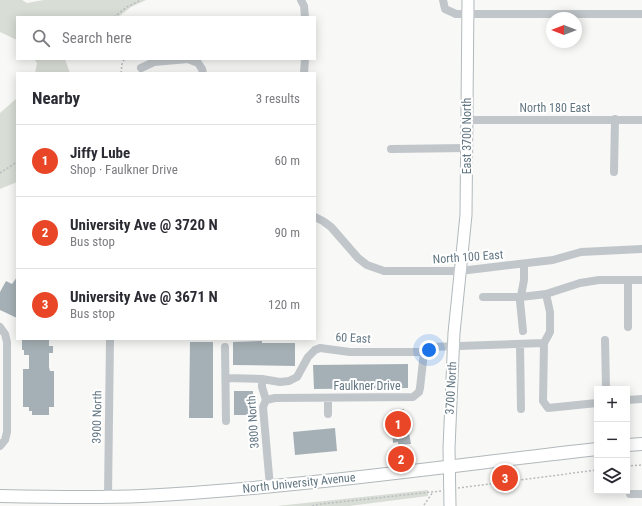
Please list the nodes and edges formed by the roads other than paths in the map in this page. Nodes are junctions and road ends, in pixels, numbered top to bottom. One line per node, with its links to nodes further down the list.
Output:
1 (300, 0): 6 (street)
2 (443, 0): 5 (street)
3 (468, 0): 5 (main road, East 3700 North)
4 (642, 14): 5 (street)
5 (468, 15): 13 (main road, East 3700 North)
6 (305, 16)
7 (174, 60): 10 (street)
8 (189, 60): 11 (street)
9 (305, 60): 12 (street)
10 (141, 68)
11 (202, 72)
12 (304, 72)
13 (467, 120): 14 (street, North 180 East); 16 (main road, East 3700 North)
14 (615, 120): 15 (street, North 180 East); 18 (street)
15 (642, 120)
16 (467, 148): 17 (street); 22 (main road, East 3700 North)
17 (392, 149)
18 (614, 172)
19 (316, 218): 22 (street, North 100 East)
20 (642, 249): 21 (street, North 100 East)
21 (524, 264): 22 (street, North 100 East); 27 (street)
22 (460, 271): 35 (main road, 3700 North)
23 (628, 280): 24 (street); 25 (street); 28 (street)
24 (642, 280)
25 (546, 294): 27 (street); 33 (street)
26 (483, 297): 27 (street)
27 (521, 297): 30 (street)
28 (628, 327)
29 (1, 328): 51 (street)
30 (523, 331)
31 (110, 340): 58 (street, 3900 North)
32 (604, 340): 40 (street)
33 (544, 343): 34 (street); 45 (street)
34 (520, 344): 35 (street); 46 (street)
35 (454, 346): 37 (street); 53 (main road, 3700 North)
36 (225, 347): 38 (street)
37 (424, 352): 39 (street, 60 East); 41 (street, Faulkner Drive)
38 (226, 378): 39 (street, 60 East); 48 (street)
39 (262, 379): 43 (street, 3800 North)
40 (606, 386)
41 (328, 398): 43 (street, Faulkner Drive); 47 (street)
42 (642, 398): 44 (street)
43 (266, 400): 54 (street, 3800 North)
44 (630, 400)
45 (594, 403)
46 (521, 409)
47 (328, 414)
48 (226, 421)
49 (642, 444): 50 (highway)
50 (630, 445)
51 (0, 446)
52 (594, 449): 53 (highway, North University Avenue)
53 (448, 466): 54 (highway, North University Avenue); 59 (main road, 3700 North)
54 (270, 487): 58 (highway, North University Avenue)
55 (630, 494): 56 (street)
56 (642, 494)
57 (0, 496): 58 (highway, North University Avenue)
58 (108, 496)
59 (450, 506)

